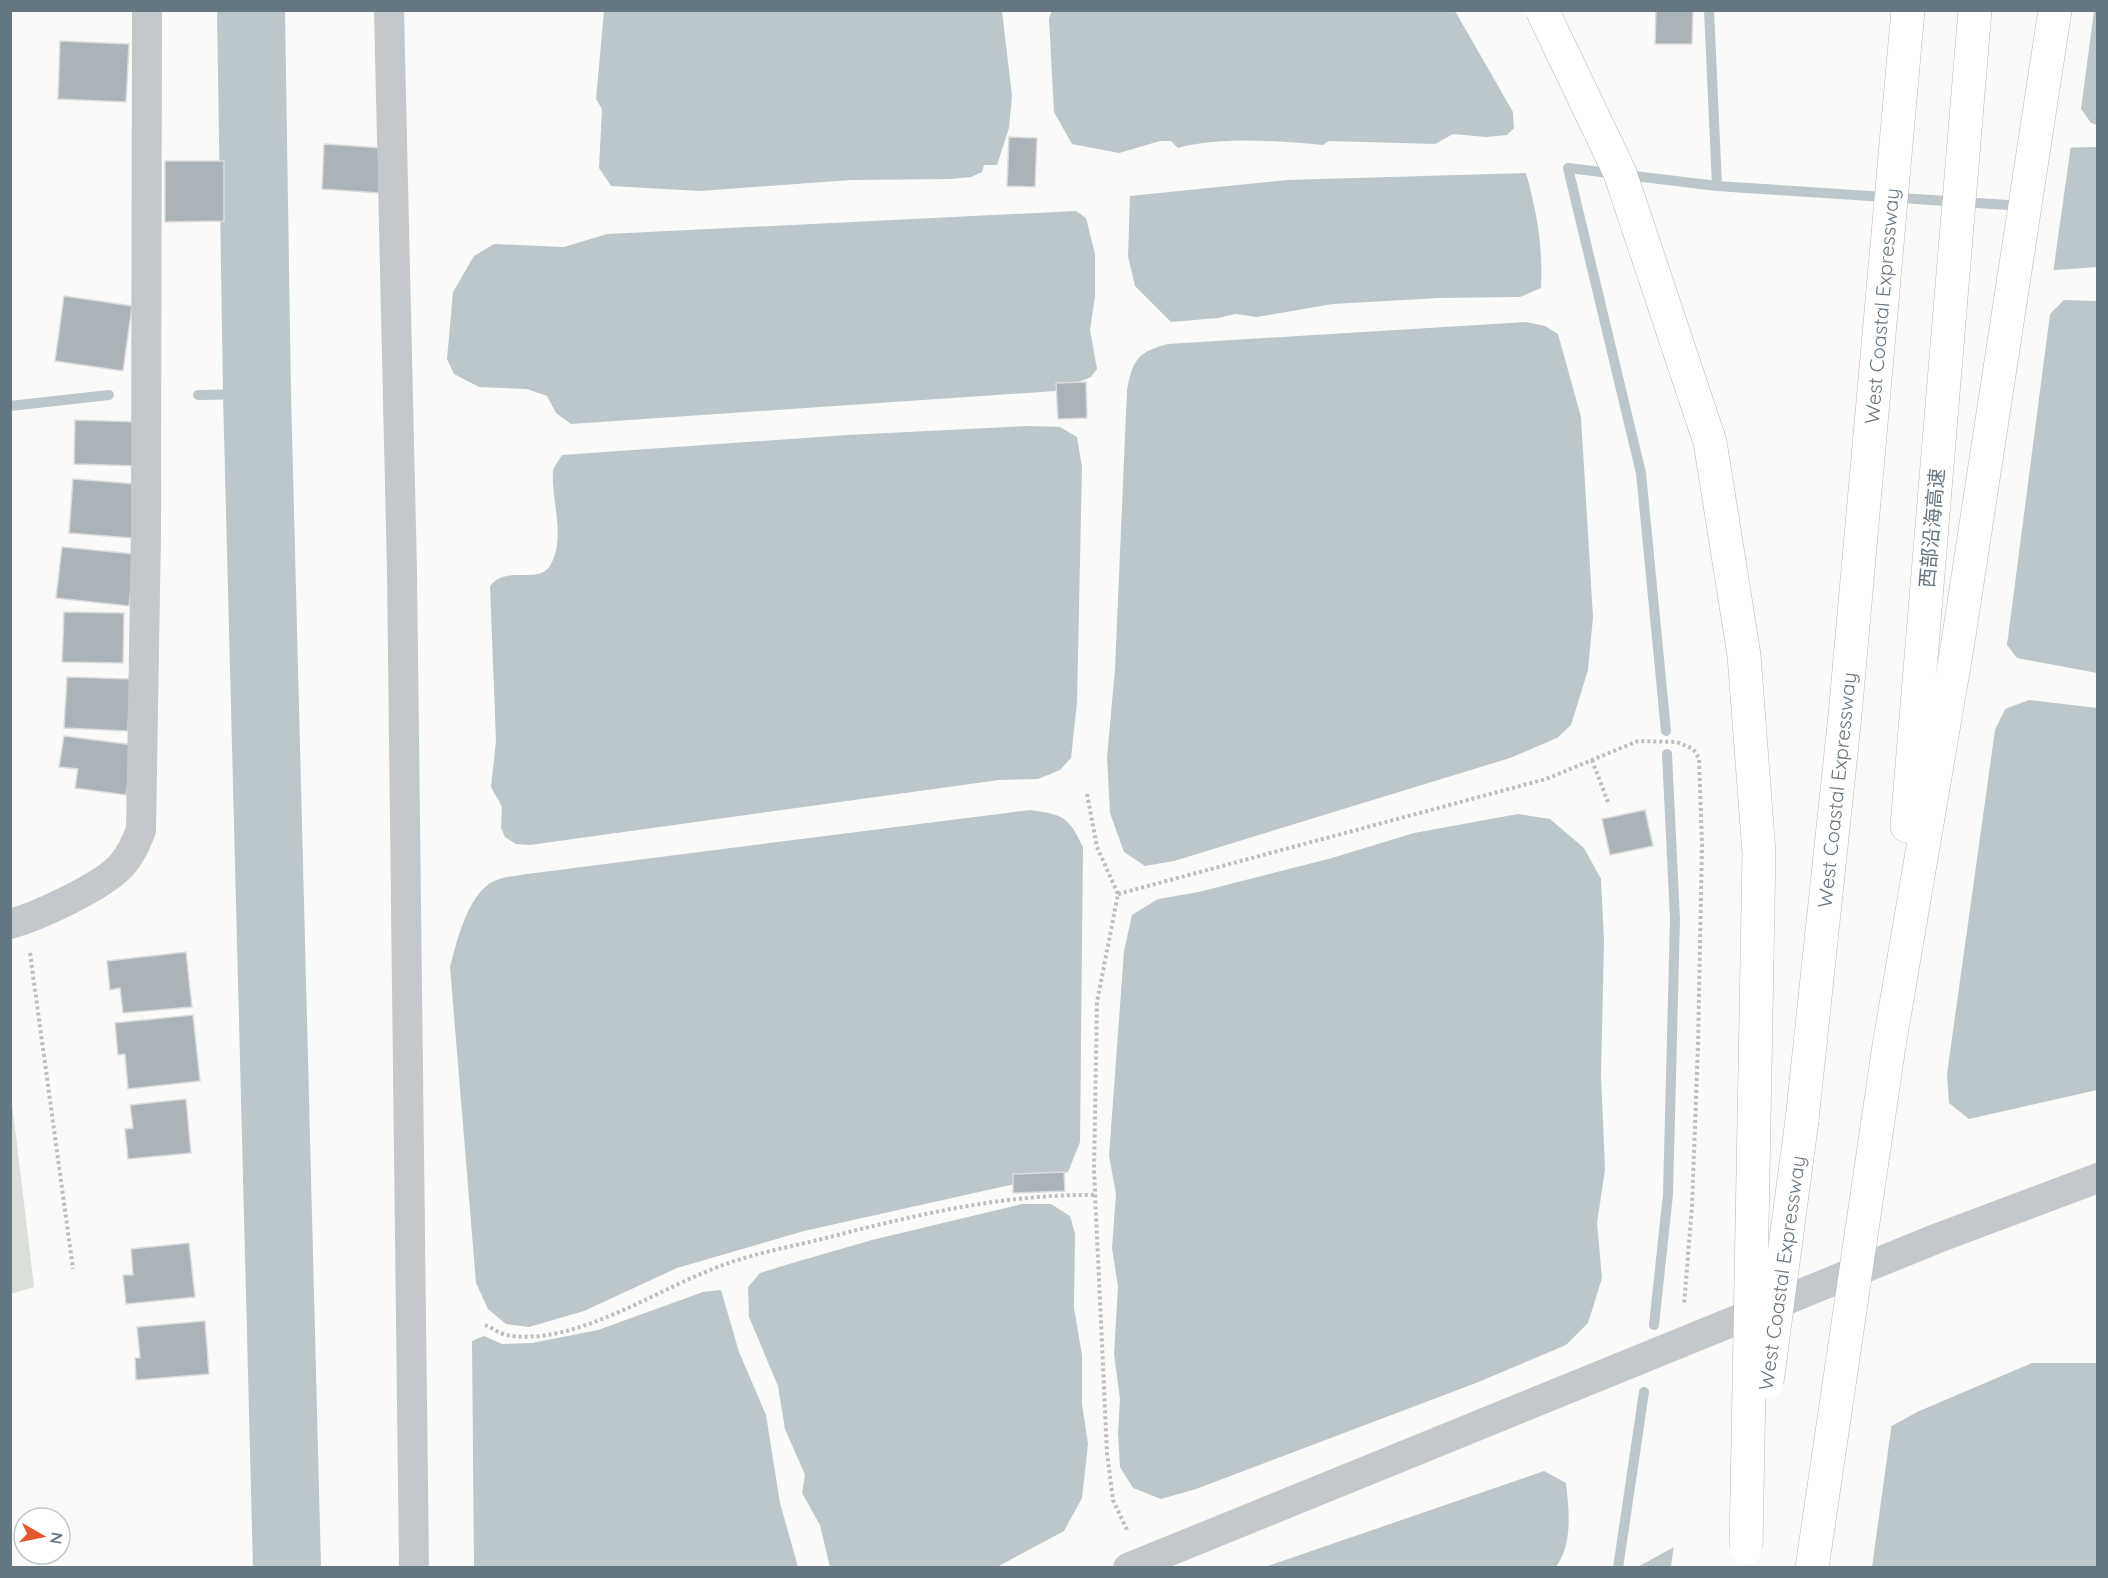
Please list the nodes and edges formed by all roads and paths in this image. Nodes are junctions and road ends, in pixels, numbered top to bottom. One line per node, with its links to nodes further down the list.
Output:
1 (147, 10): 11 (street)
2 (389, 10): 20 (street)
3 (1542, 10): 19 (highway, bridge)
4 (1908, 10): 19 (highway, West Coastal Expressway, bridge)
5 (1975, 10): 12 (highway, 西部沿海高速)
6 (2055, 10): 12 (highway)
7 (1592, 760): 9 (path); 10 (path); 17 (path)
8 (1087, 794): 10 (path)
9 (1609, 804)
10 (1118, 894): 14 (path)
11 (18, 922): 15 (path)
12 (1889, 1046): 22 (highway, bridge)
13 (2097, 1178): 17 (street)
14 (1095, 1196): 16 (path); 18 (path)
15 (73, 1269)
16 (485, 1325)
17 (1681, 1343): 18 (street)
18 (1158, 1555): 21 (street)
19 (1744, 1558)
20 (414, 1568)
21 (1128, 1568)
22 (1812, 1568)

